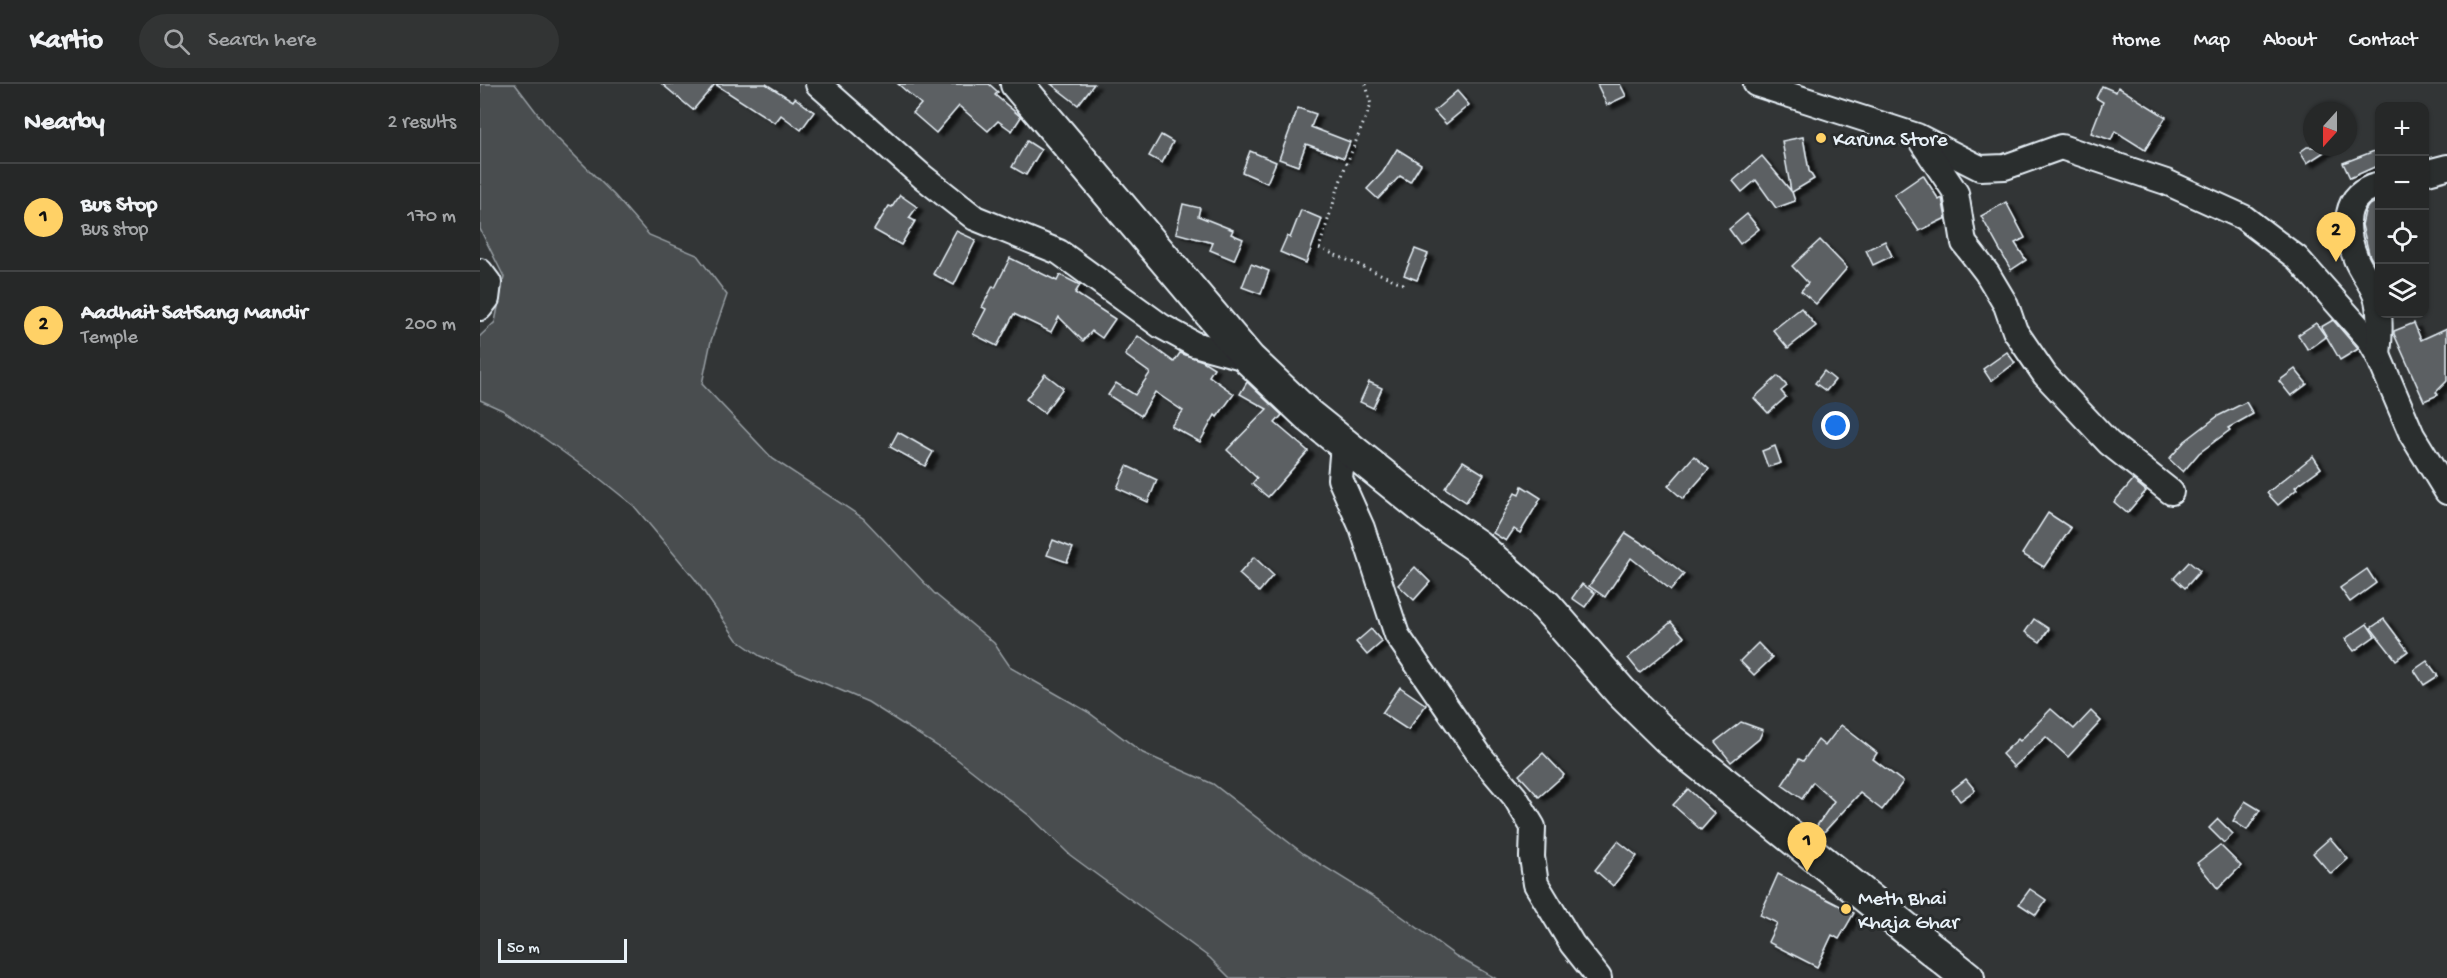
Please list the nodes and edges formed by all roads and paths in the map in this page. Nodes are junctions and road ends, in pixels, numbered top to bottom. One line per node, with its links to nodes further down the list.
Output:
1 (818, 84): 13 (street)
2 (1017, 84): 13 (main road)
3 (1366, 84): 10 (path)
4 (1756, 84): 5 (street)
5 (1917, 136): 12 (street); 15 (street)
6 (2447, 167): 7 (street)
7 (2429, 172)
8 (2375, 186): 12 (street)
9 (480, 271): 11 (street)
10 (1406, 285)
11 (480, 308)
12 (2378, 355): 16 (street)
13 (1249, 359): 14 (main road)
14 (1343, 444): 17 (street); 18 (main road)
15 (2171, 492)
16 (2447, 492)
17 (1599, 978)
18 (1968, 978)

